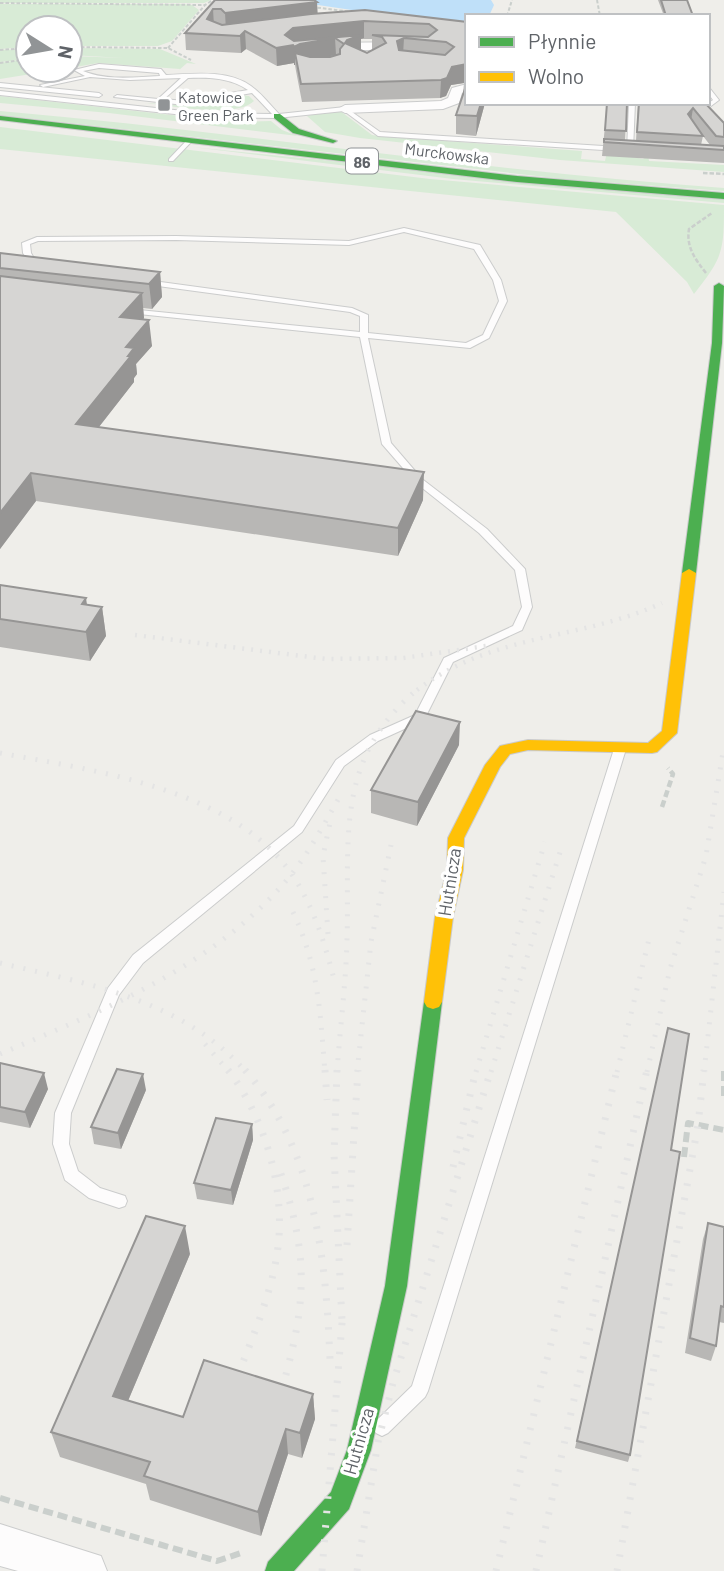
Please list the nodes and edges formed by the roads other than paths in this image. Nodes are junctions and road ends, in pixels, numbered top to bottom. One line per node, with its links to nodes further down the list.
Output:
1 (351, 35): 4 (street)
2 (421, 47): 4 (street)
3 (313, 49): 4 (street)
4 (365, 56)
5 (188, 75): 7 (lane); 13 (lane); 18 (lane)
6 (91, 76): 7 (lane); 8 (lane); 10 (lane)
7 (164, 77): 8 (lane)
8 (130, 79): 12 (lane)
9 (0, 85): 10 (lane)
10 (29, 87): 12 (lane)
11 (465, 89): 24 (street)
12 (62, 91): 18 (lane)
13 (252, 91): 16 (lane); 18 (lane)
14 (710, 91): 21 (lane)
15 (0, 93): 29 (lane)
16 (259, 98): 29 (lane); 30 (lane)
17 (425, 100): 24 (street)
18 (159, 101)
19 (322, 102): 20 (street)
20 (370, 102): 24 (street); 26 (street)
21 (710, 104)
22 (632, 105): 35 (lane)
23 (709, 105): 28 (lane)
24 (395, 106)
25 (0, 107): 34 (main road, Murckowska / 86)
26 (345, 109): 30 (lane); 35 (lane)
27 (696, 112): 28 (lane)
28 (706, 112): 32 (lane)
29 (202, 115): 30 (lane)
30 (277, 116): 34 (main road)
31 (0, 118): 33 (main road, Murckowska / 86)
32 (724, 128)
33 (191, 139): 37 (lane); 39 (main road, Murckowska / 86)
34 (356, 148): 38 (main road, Murckowska / 86)
35 (630, 150): 36 (lane)
36 (642, 151)
37 (171, 160)
38 (724, 183)
39 (720, 202)
40 (49, 269): 44 (lane)
41 (132, 281): 44 (lane)
42 (720, 283): 45 (main road, Hutnicza)
43 (125, 311): 44 (lane)
44 (364, 337): 46 (lane)
45 (620, 749): 47 (lane); 47 (main road, Hutnicza)
46 (119, 1202)
47 (359, 1450): 50 (main road, Hutnicza)
48 (0, 1545): 49 (street)
49 (86, 1571)
50 (277, 1571)

